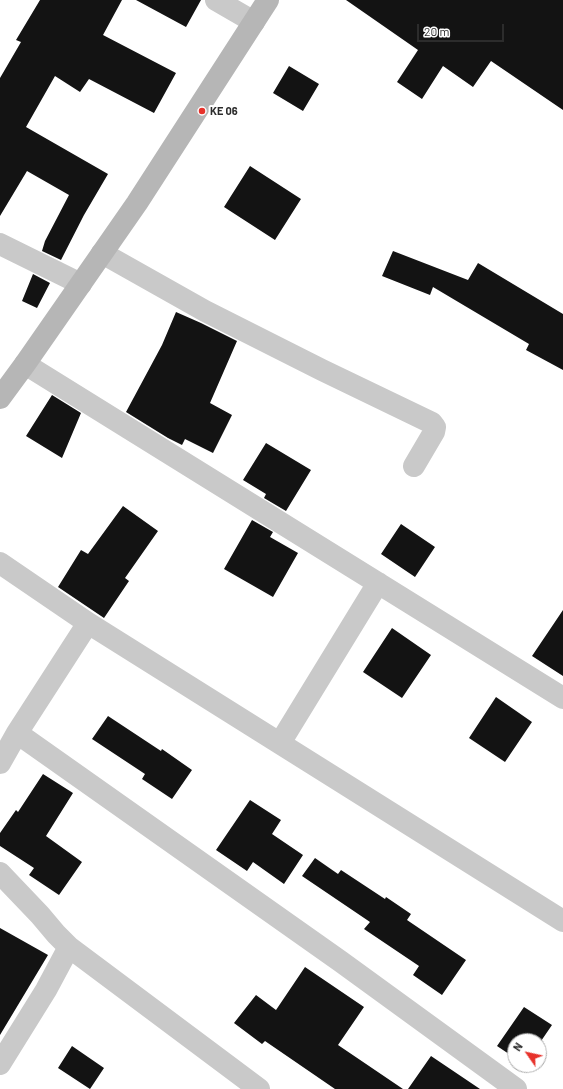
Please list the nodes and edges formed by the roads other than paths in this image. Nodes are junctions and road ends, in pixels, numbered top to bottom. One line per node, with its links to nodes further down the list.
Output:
1 (216, 0): 3 (street)
2 (268, 0): 3 (street)
3 (254, 22): 5 (street)
4 (0, 244): 6 (street)
5 (102, 253): 6 (street); 9 (street)
6 (81, 284): 7 (street)
7 (25, 364): 8 (street); 11 (street)
8 (0, 398)
9 (414, 466)
10 (0, 563): 12 (street)
11 (378, 583): 13 (street); 15 (street)
12 (88, 623): 14 (street); 15 (street)
13 (563, 698)
14 (17, 733): 16 (street); 22 (street)
15 (280, 743): 18 (street)
16 (0, 763)
17 (0, 874): 19 (street)
18 (563, 921)
19 (69, 947): 20 (street); 21 (street)
20 (0, 1064)
21 (259, 1089)
22 (516, 1089)

